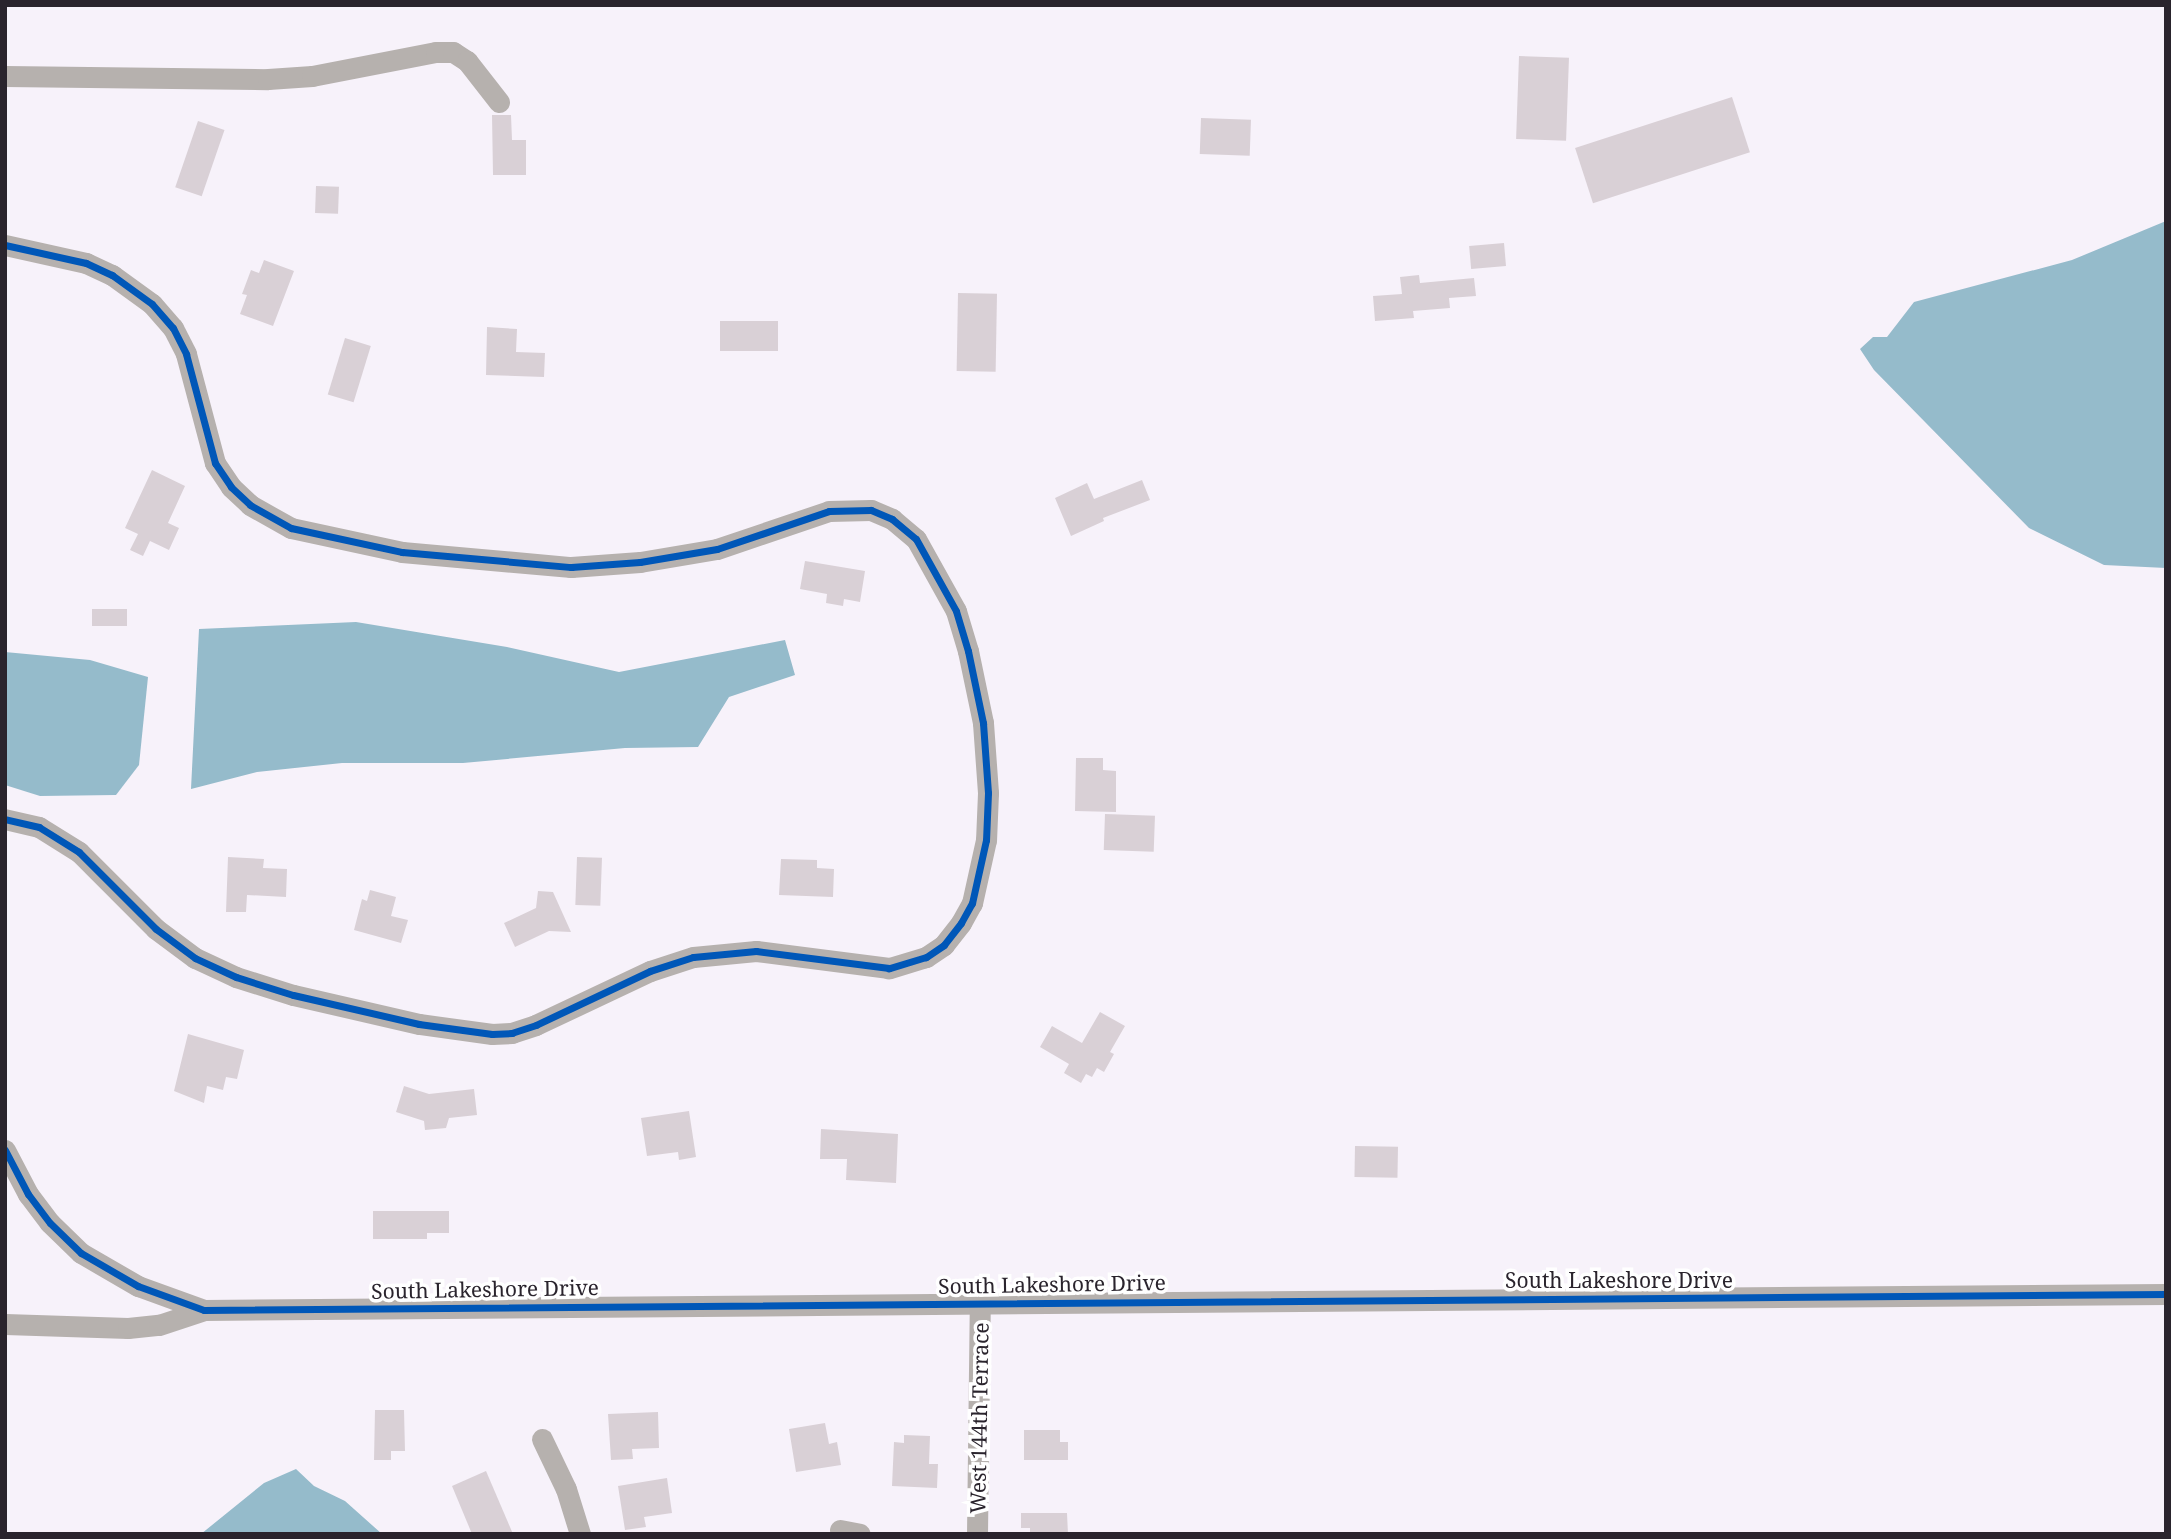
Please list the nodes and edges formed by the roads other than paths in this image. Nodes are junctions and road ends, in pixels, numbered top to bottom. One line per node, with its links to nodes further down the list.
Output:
1 (5, 76): 2 (street)
2 (499, 102)
3 (5, 246): 4 (street)
4 (5, 819)
5 (5, 1150): 8 (street, South Lakeshore Drive)
6 (2166, 1294): 7 (street, South Lakeshore Drive)
7 (980, 1302): 8 (street, South Lakeshore Drive); 12 (street, West 144th Terrace)
8 (204, 1310): 9 (street)
9 (5, 1324)
10 (542, 1439): 11 (street)
11 (580, 1534)
12 (977, 1534)

